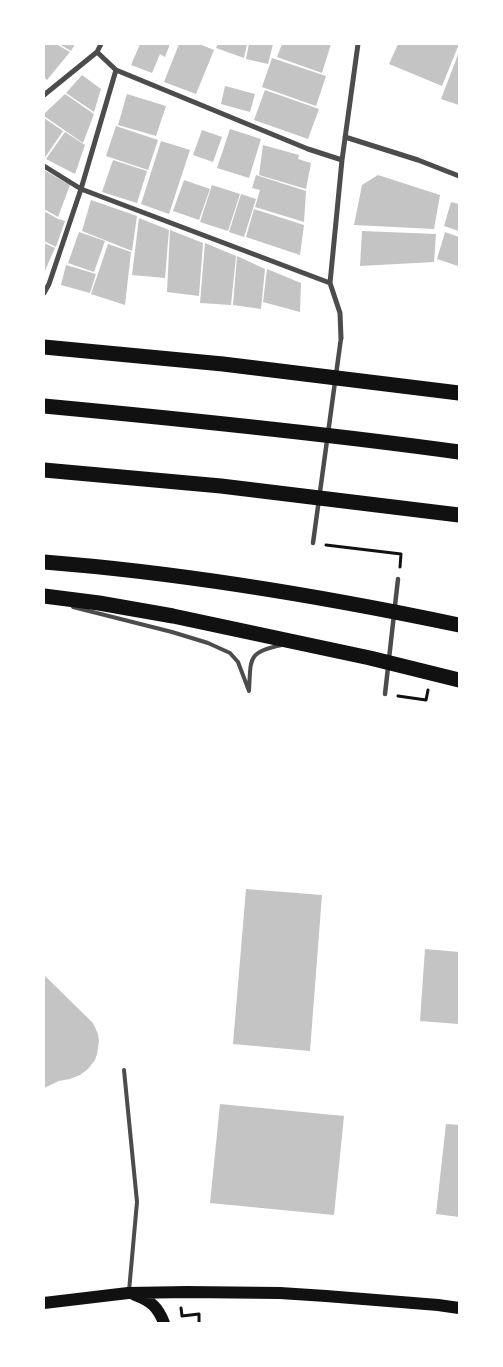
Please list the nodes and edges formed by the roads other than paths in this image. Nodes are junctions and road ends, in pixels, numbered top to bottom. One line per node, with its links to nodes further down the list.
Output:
1 (101, 44): 3 (street)
2 (358, 44): 6 (street)
3 (97, 52): 4 (street); 5 (street)
4 (116, 70): 7 (street); 10 (street)
5 (44, 95)
6 (345, 137): 7 (street); 9 (street)
7 (342, 160): 11 (street)
8 (44, 166): 10 (street)
9 (459, 176)
10 (81, 189): 11 (street); 12 (street)
11 (330, 283): 13 (street)
12 (44, 293)
13 (341, 338): 20 (street)
14 (44, 347): 15 (highway)
15 (459, 393)
16 (44, 406): 17 (highway)
17 (459, 452)
18 (44, 470): 19 (highway)
19 (459, 516)
20 (313, 543)
21 (44, 562): 25 (highway)
22 (398, 579): 28 (street)
23 (47, 599): 26 (highway)
24 (71, 606): 26 (lane)
25 (459, 625)
26 (297, 642): 27 (highway)
27 (459, 680)
28 (385, 694)
29 (124, 1070): 30 (lane)
30 (128, 1293): 31 (main road); 32 (main road); 33 (main road)
31 (44, 1303)
32 (459, 1308)
33 (164, 1323)

